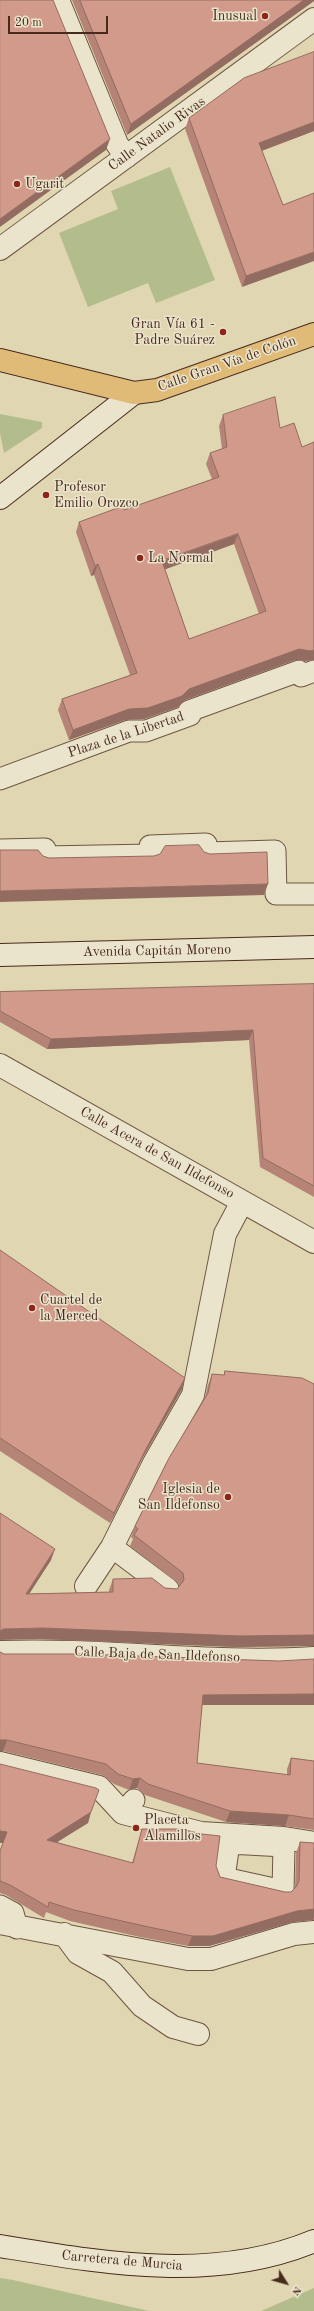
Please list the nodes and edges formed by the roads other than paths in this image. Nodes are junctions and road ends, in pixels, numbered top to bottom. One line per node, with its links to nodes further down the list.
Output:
1 (58, 0): 3 (street)
2 (314, 18): 3 (street, Calle Natalio Rivas)
3 (126, 157): 4 (street, Calle Natalio Rivas)
4 (0, 249)
5 (314, 334): 7 (main road, Calle Gran Vía de Colón)
6 (0, 360): 7 (main road, Calle Gran Vía de Colón)
7 (134, 393): 8 (street)
8 (0, 498)
9 (314, 671): 10 (street, Plaza de la Libertad)
10 (0, 779)
11 (0, 850): 12 (street)
12 (314, 894)
13 (314, 947): 14 (street, Avenida Capitán Moreno)
14 (0, 955)
15 (0, 1065): 16 (street, Calle Acera de San Ildefonso)
16 (242, 1202): 17 (street, Calle Acera de San Ildefonso); 18 (street)
17 (314, 1242)
18 (112, 1547): 19 (street); 20 (street)
19 (86, 1586)
20 (168, 1589)
21 (0, 1652): 22 (street, Calle Baja de San Ildefonso)
22 (314, 1658)
23 (0, 1763): 24 (street)
24 (314, 1843)
25 (0, 1906): 26 (street)
26 (9, 1926): 28 (street)
27 (314, 1932): 28 (street)
28 (64, 1934): 29 (street)
29 (198, 2034)
30 (314, 2241): 31 (street, Carretera de Murcia)
31 (0, 2246)

